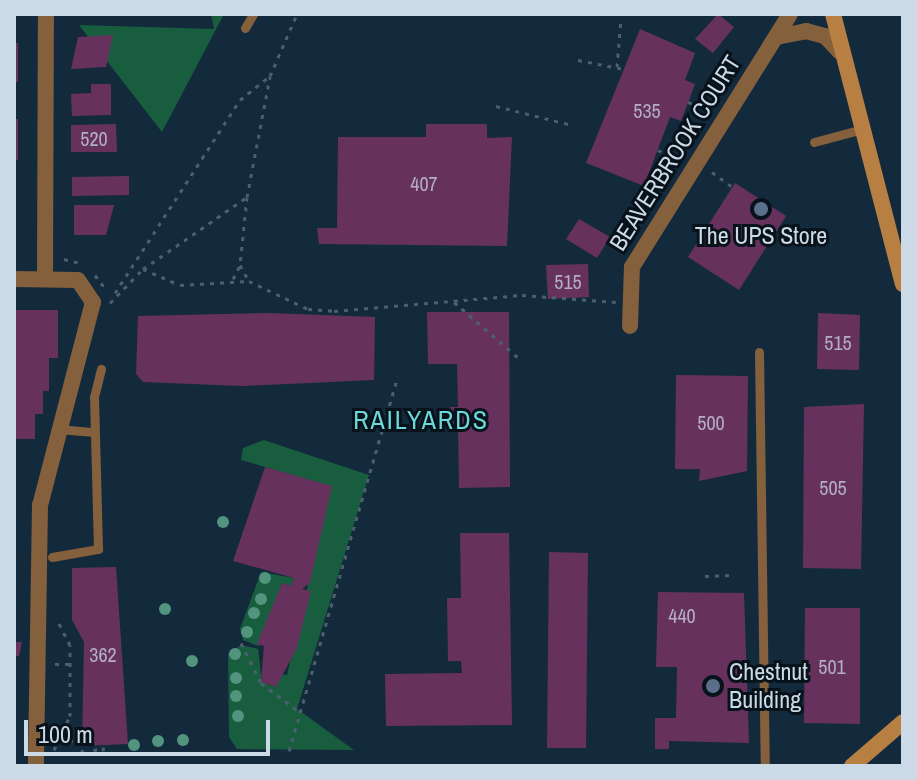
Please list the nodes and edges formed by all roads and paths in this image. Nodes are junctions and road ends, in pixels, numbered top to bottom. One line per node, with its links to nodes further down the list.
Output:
1 (46, 14): 26 (street)
2 (253, 14): 7 (lane)
3 (297, 14): 13 (path)
4 (790, 14): 8 (street, BEAVERBROOK COURT)
5 (833, 14): 9 (street)
6 (621, 18): 11 (path)
7 (245, 28)
8 (776, 37): 9 (street); 16 (street, BEAVERBROOK COURT)
9 (840, 52): 18 (street)
10 (578, 60): 11 (path)
11 (617, 67): 12 (path)
12 (624, 69)
13 (270, 76): 23 (path); 25 (path)
14 (688, 102): 16 (path)
15 (496, 106): 17 (path)
16 (724, 118): 21 (street, BEAVERBROOK COURT)
17 (572, 125)
18 (859, 130): 19 (lane); 30 (street)
19 (814, 142)
20 (658, 150): 21 (path)
21 (695, 165): 22 (path); 32 (street, BEAVERBROOK COURT)
22 (731, 186)
23 (247, 197): 24 (path); 25 (path)
24 (240, 265): 28 (path); 29 (path)
25 (143, 269): 28 (path)
26 (45, 276): 27 (street); 38 (street)
27 (14, 279)
28 (233, 279): 29 (path)
29 (249, 281): 31 (path)
30 (903, 284)
31 (454, 302): 32 (path); 35 (path)
32 (626, 302): 33 (street, BEAVERBROOK COURT)
33 (630, 326)
34 (759, 352): 52 (lane)
35 (521, 360)
36 (101, 369): 39 (lane)
37 (398, 377): 45 (path)
38 (55, 428): 39 (lane); 51 (street)
39 (94, 432): 40 (lane)
40 (52, 557)
41 (732, 575): 42 (path)
42 (705, 576)
43 (52, 612): 47 (path)
44 (241, 643): 45 (path)
45 (297, 710): 48 (path)
46 (903, 722): 53 (street)
47 (59, 740): 49 (path); 50 (path)
48 (289, 751)
49 (52, 752)
50 (104, 753)
51 (36, 766)
52 (765, 766)
53 (852, 766)

